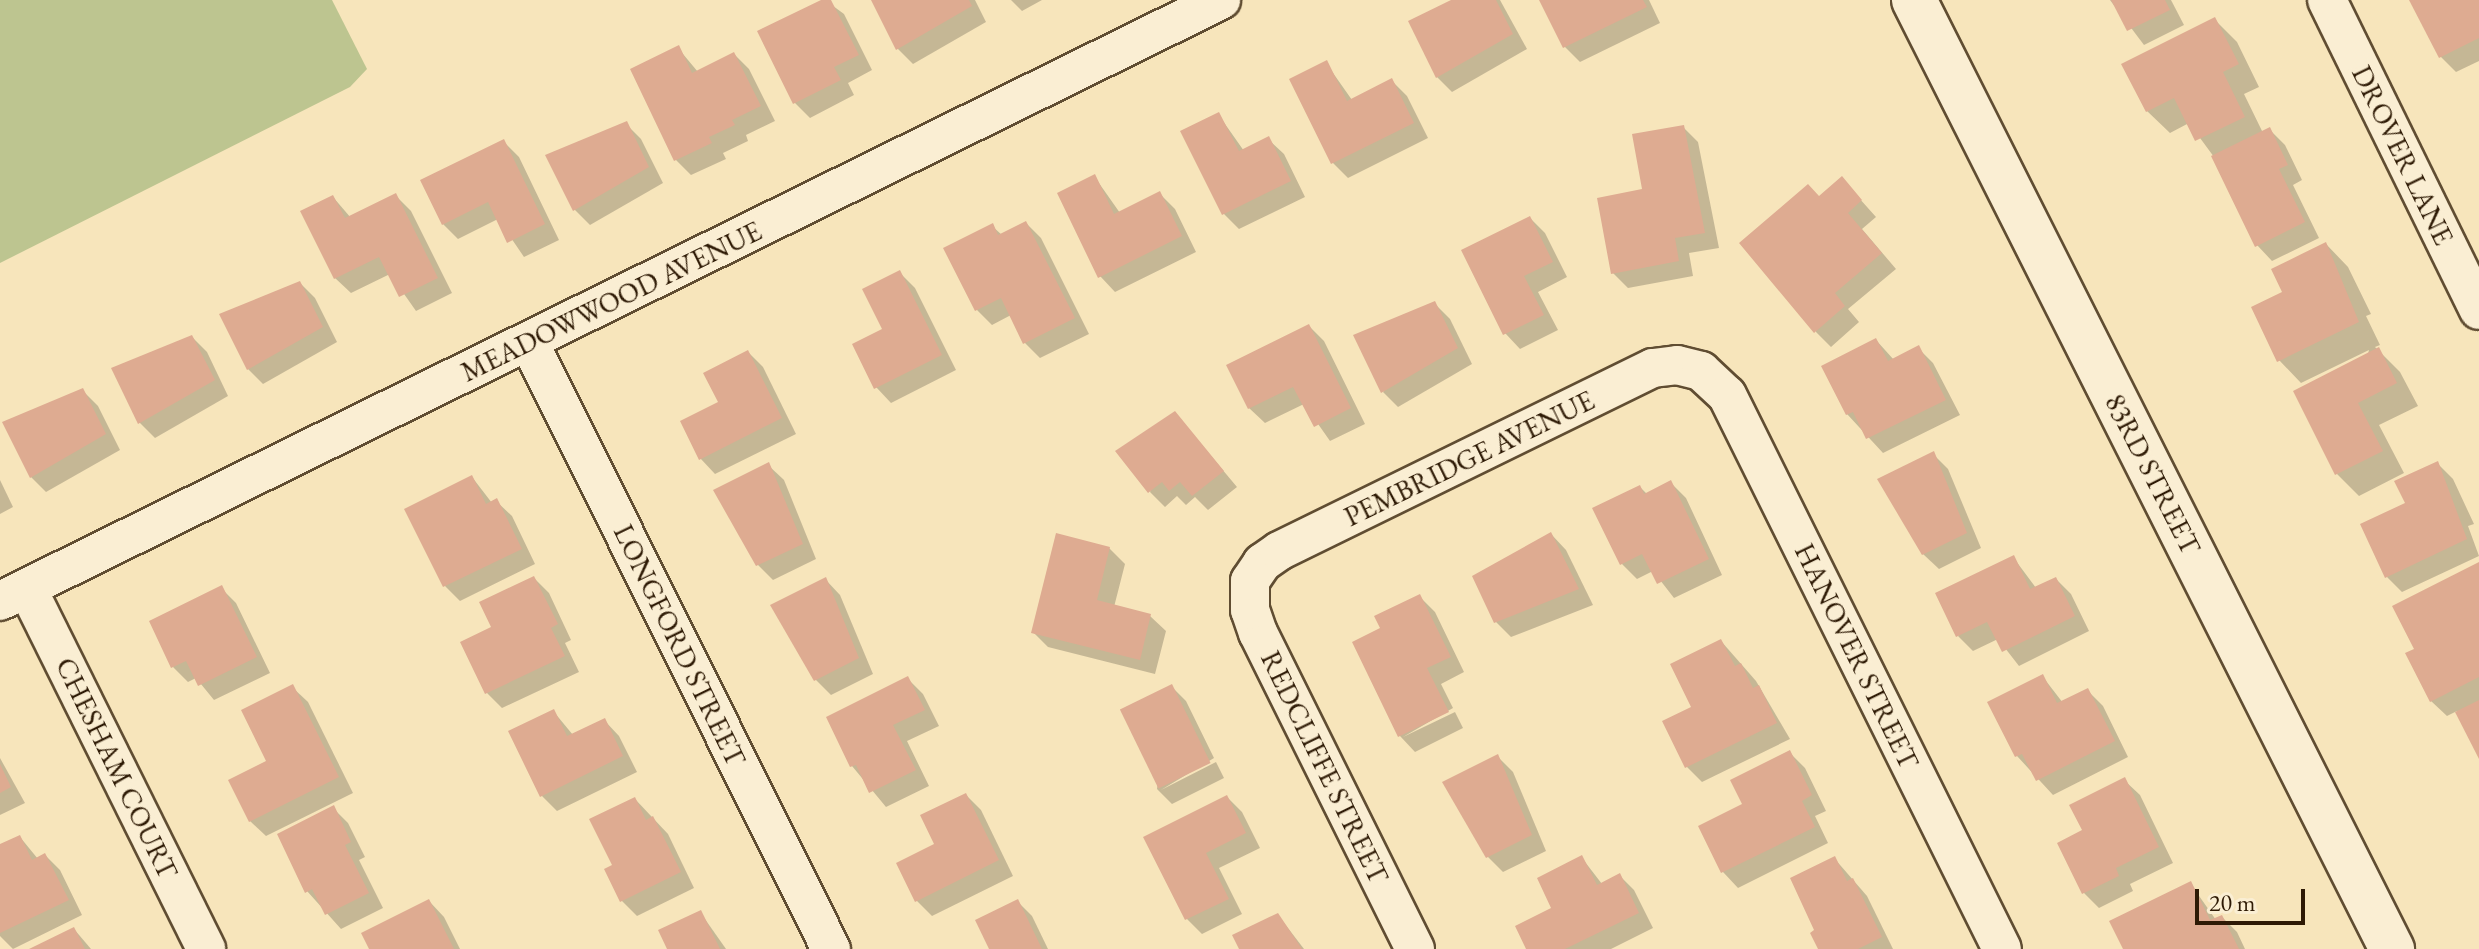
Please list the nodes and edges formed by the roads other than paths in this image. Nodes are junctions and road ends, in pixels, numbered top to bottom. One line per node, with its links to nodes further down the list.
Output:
1 (1221, 0): 5 (street, MEADOWWOOD AVENUE)
2 (1914, 0): 13 (main road, 83RD STREET)
3 (2327, 0): 4 (street, DROVER LANE)
4 (2479, 310)
5 (529, 342): 8 (street, MEADOWWOOD AVENUE); 10 (street, LONGFORD STREET)
6 (1701, 371): 7 (street, PEMBRIDGE AVENUE); 12 (street, HANOVER STREET)
7 (1250, 581): 11 (street, REDCLIFFE STREET)
8 (14, 594): 9 (street, CHESHAM COURT)
9 (206, 949)
10 (831, 949)
11 (1415, 949)
12 (2002, 949)
13 (2392, 949)

